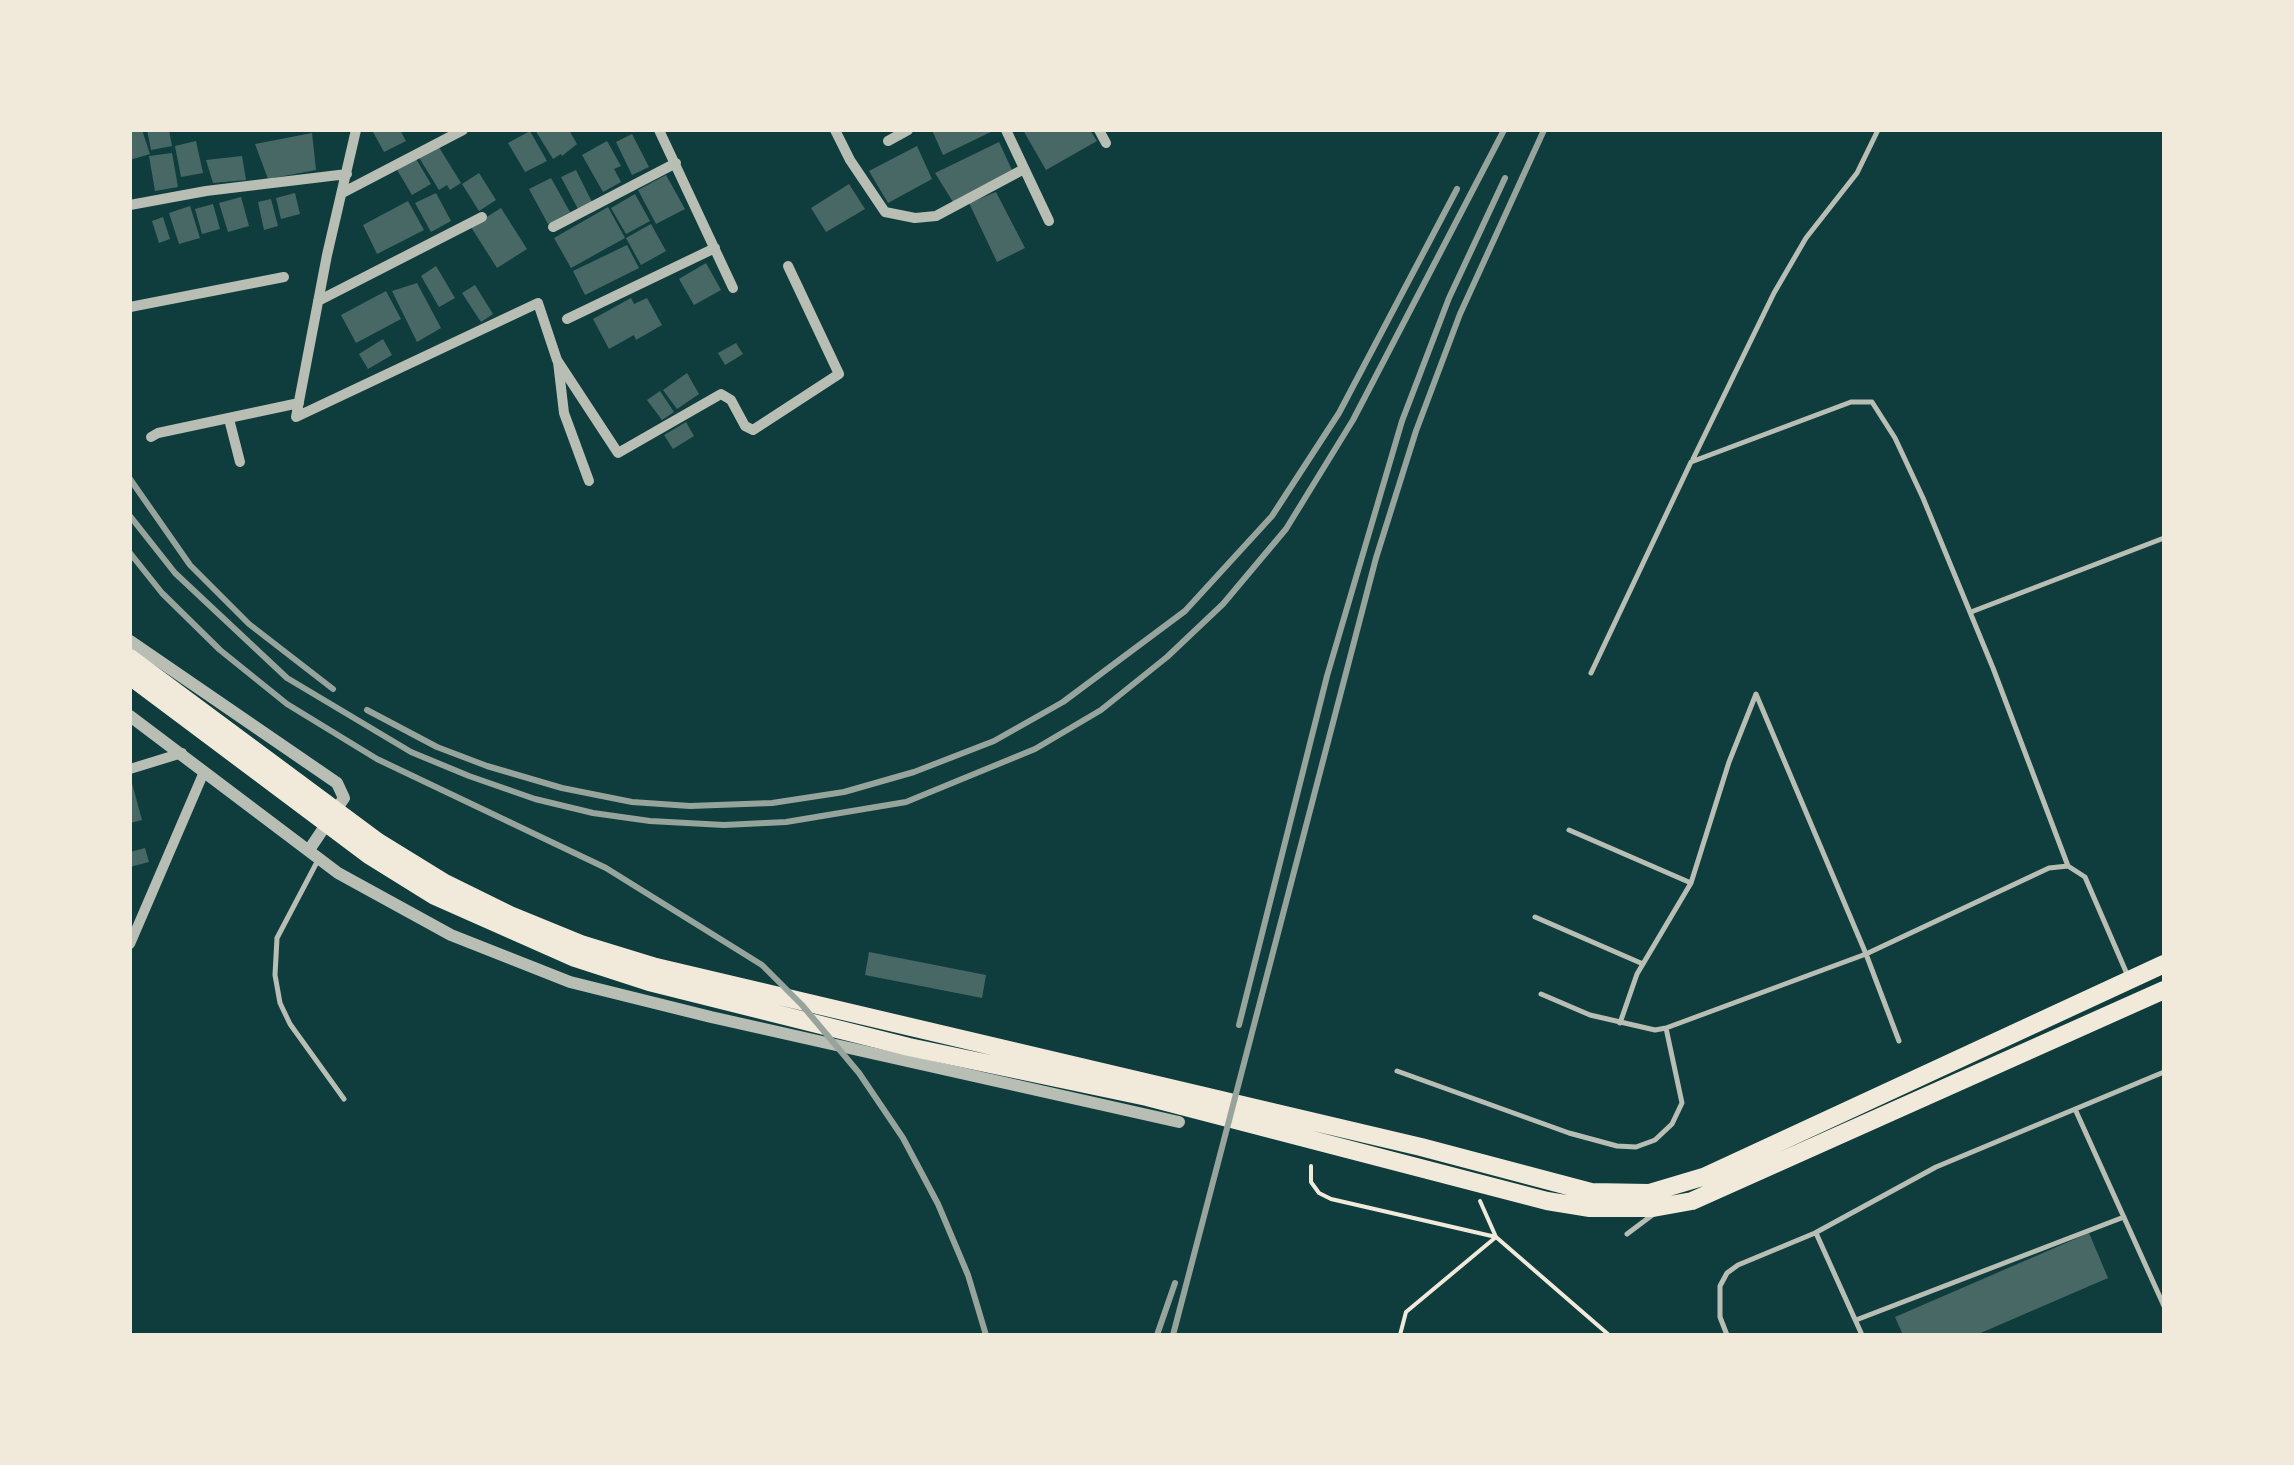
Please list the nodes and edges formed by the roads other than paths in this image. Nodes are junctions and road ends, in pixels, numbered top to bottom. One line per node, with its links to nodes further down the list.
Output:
1 (356, 130): 13 (street)
2 (462, 130): 14 (street)
3 (659, 130): 11 (street)
4 (835, 130): 12 (street)
5 (908, 130): 9 (street)
6 (1006, 130): 12 (street)
7 (1099, 130): 10 (street)
8 (1878, 130): 31 (lane)
9 (888, 142)
10 (1106, 144)
11 (676, 162): 18 (street); 19 (street)
12 (1024, 169): 17 (street)
13 (347, 174): 14 (street); 15 (street)
14 (344, 192): 23 (street)
15 (130, 205)
16 (482, 218): 23 (street)
17 (1049, 221)
18 (553, 227)
19 (715, 248): 22 (street); 25 (street)
20 (788, 266): 26 (street)
21 (284, 277): 24 (street)
22 (733, 288)
23 (318, 301): 27 (street)
24 (130, 307)
25 (568, 319)
26 (558, 360): 27 (street); 32 (street)
27 (299, 404): 28 (street)
28 (229, 419): 29 (street); 30 (street)
29 (151, 437)
30 (240, 462)
31 (1692, 462): 34 (lane); 37 (lane)
32 (589, 481)
33 (2164, 538): 34 (lane)
34 (1970, 612): 46 (lane)
35 (130, 641): 45 (street)
36 (130, 658): 43 (highway)
37 (1591, 673)
38 (130, 676): 43 (highway)
39 (130, 716): 40 (street)
40 (182, 753): 41 (street); 42 (street)
41 (130, 769)
42 (204, 772): 45 (street); 49 (street)
43 (309, 800): 65 (highway)
44 (1568, 830): 47 (lane)
45 (314, 854): 62 (lane); 64 (street)
46 (2068, 866): 50 (lane); 53 (lane)
47 (1691, 884): 50 (lane); 51 (lane)
48 (1535, 917): 51 (lane)
49 (130, 944)
50 (1866, 954): 58 (lane); 59 (lane)
51 (1642, 964): 57 (lane)
52 (2164, 964): 53 (highway)
53 (2130, 979): 56 (lane); 65 (highway)
54 (2164, 990): 56 (highway)
55 (1541, 994): 57 (lane)
56 (2139, 1002): 66 (highway)
57 (1620, 1023): 58 (lane)
58 (1666, 1028): 60 (lane)
59 (1899, 1041)
60 (1397, 1070)
61 (2164, 1072): 63 (lane)
62 (344, 1099)
63 (2076, 1109): 67 (lane); 68 (lane)
64 (1179, 1122)
65 (1420, 1156): 66 (highway)
66 (1666, 1206): 69 (lane)
67 (2124, 1216): 70 (lane); 71 (lane)
68 (1815, 1232): 71 (lane); 72 (lane)
69 (1628, 1234)
70 (2164, 1306)
71 (1856, 1320): 73 (lane)
72 (1728, 1335)
73 (1862, 1335)

